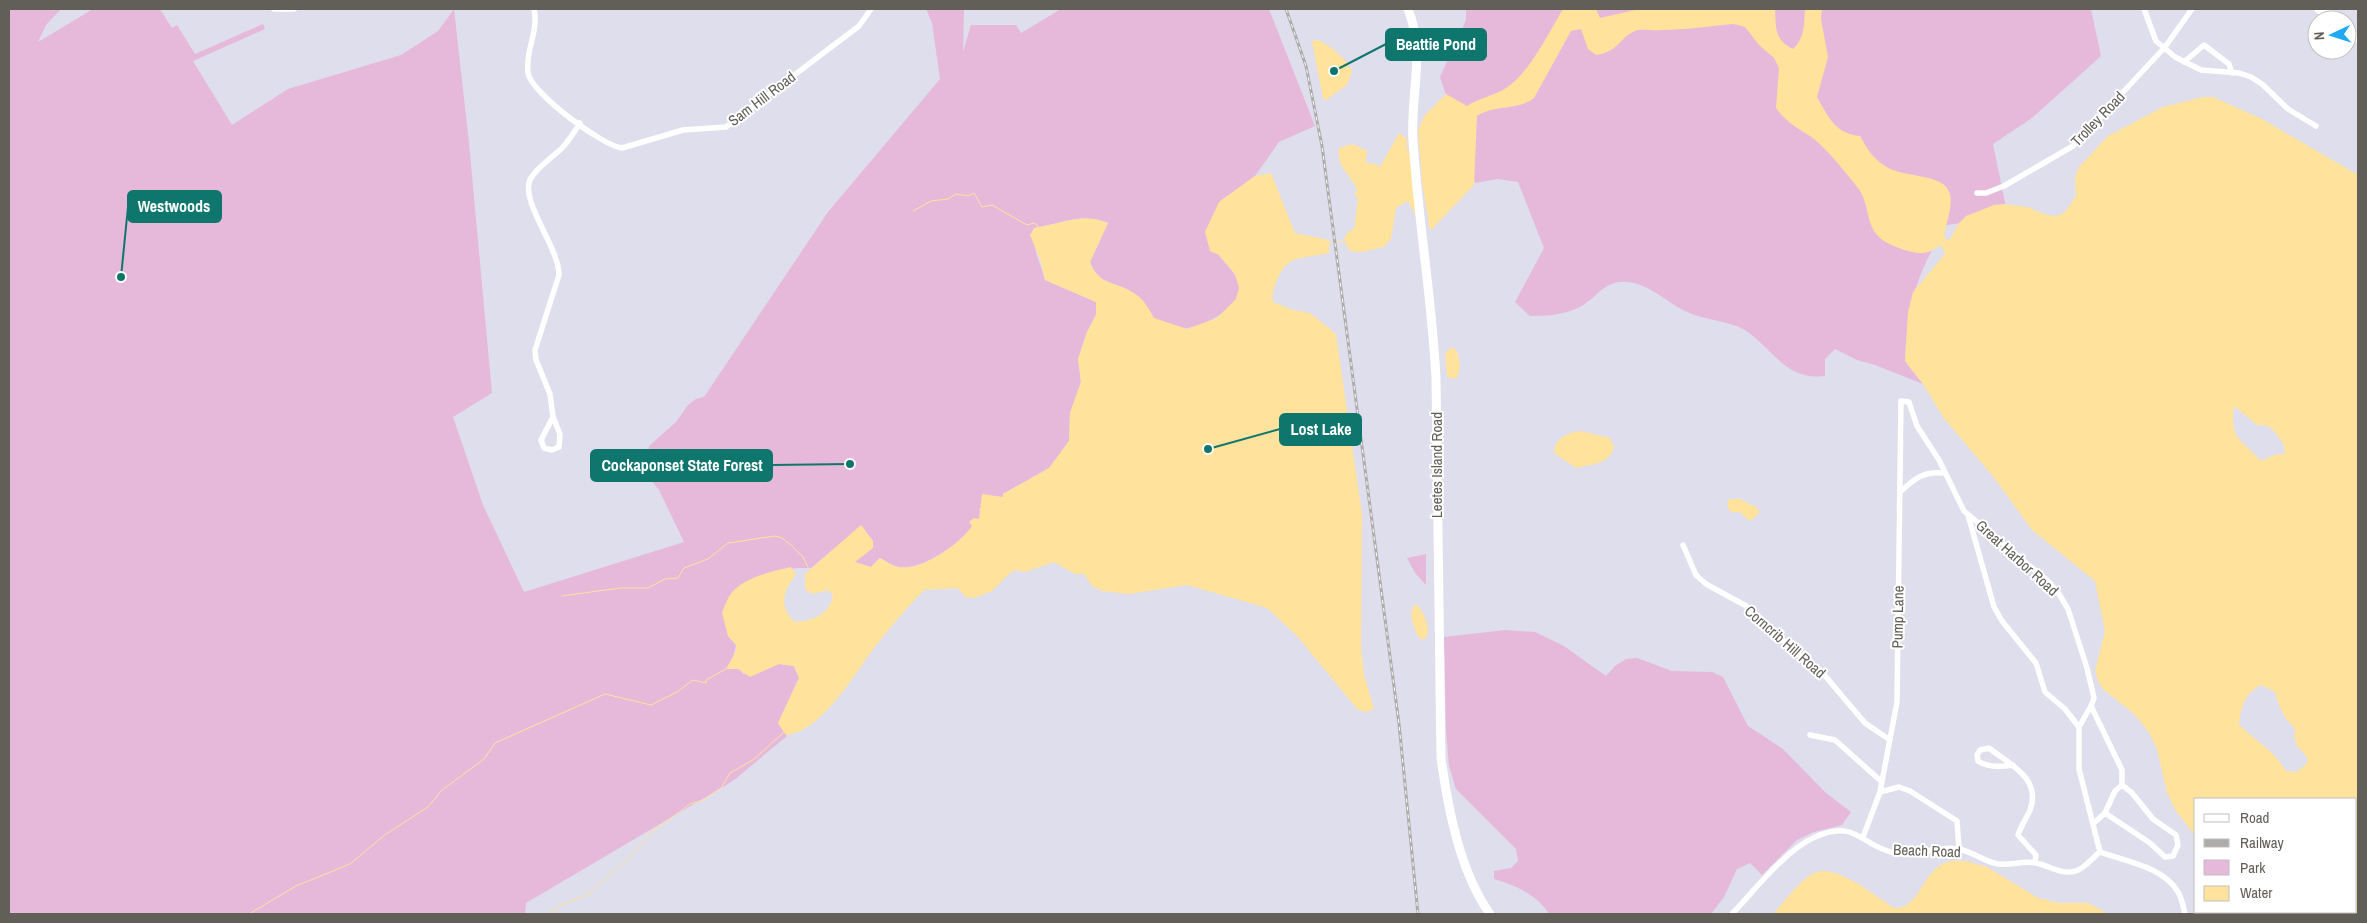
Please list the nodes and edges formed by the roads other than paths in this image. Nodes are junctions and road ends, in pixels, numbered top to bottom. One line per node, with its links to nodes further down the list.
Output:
1 (274, 9): 2 (street)
2 (294, 9)
3 (535, 9): 11 (street, Sam Hill Road)
4 (871, 9): 11 (street, Sam Hill Road)
5 (1408, 9): 34 (main road, Leetes Island Road)
6 (2144, 9): 8 (street)
7 (2192, 9): 8 (street, Trolley Road)
8 (2165, 47): 9 (street); 13 (street, Trolley Road)
9 (2184, 62): 10 (street); 10 (street)
10 (2232, 73): 12 (street)
11 (580, 123): 15 (street)
12 (2316, 126)
13 (1977, 193)
14 (1909, 402): 16 (street, Great Harbor Road); 17 (street, Pump Lane)
15 (553, 417): 15 (street)
16 (1944, 473): 17 (street); 18 (street, Great Harbor Road)
17 (1900, 492): 23 (street, Pump Lane)
18 (1968, 515): 20 (street, Great Harbor Road); 21 (street)
19 (1683, 545): 23 (street, Corncrib Hill Road)
20 (2091, 706): 21 (street); 26 (street, Great Harbor Road)
21 (2079, 727): 29 (street)
22 (1810, 735): 25 (street)
23 (1890, 740): 25 (street, Pump Lane)
24 (2013, 765): 24 (street); 33 (street)
25 (1882, 782): 27 (street, Pump Lane)
26 (2122, 785): 28 (street); 28 (street)
27 (1880, 792): 30 (street, Pump Lane); 31 (street)
28 (2105, 813): 29 (street)
29 (2094, 823): 32 (street)
30 (1863, 836): 31 (street, Beach Road); 35 (street, Beach Road)
31 (1959, 849): 33 (street, Beach Road)
32 (2100, 852): 33 (street, Beach Road); 36 (street)
33 (2035, 862)
34 (1490, 914)
35 (1732, 914)
36 (2185, 914)

